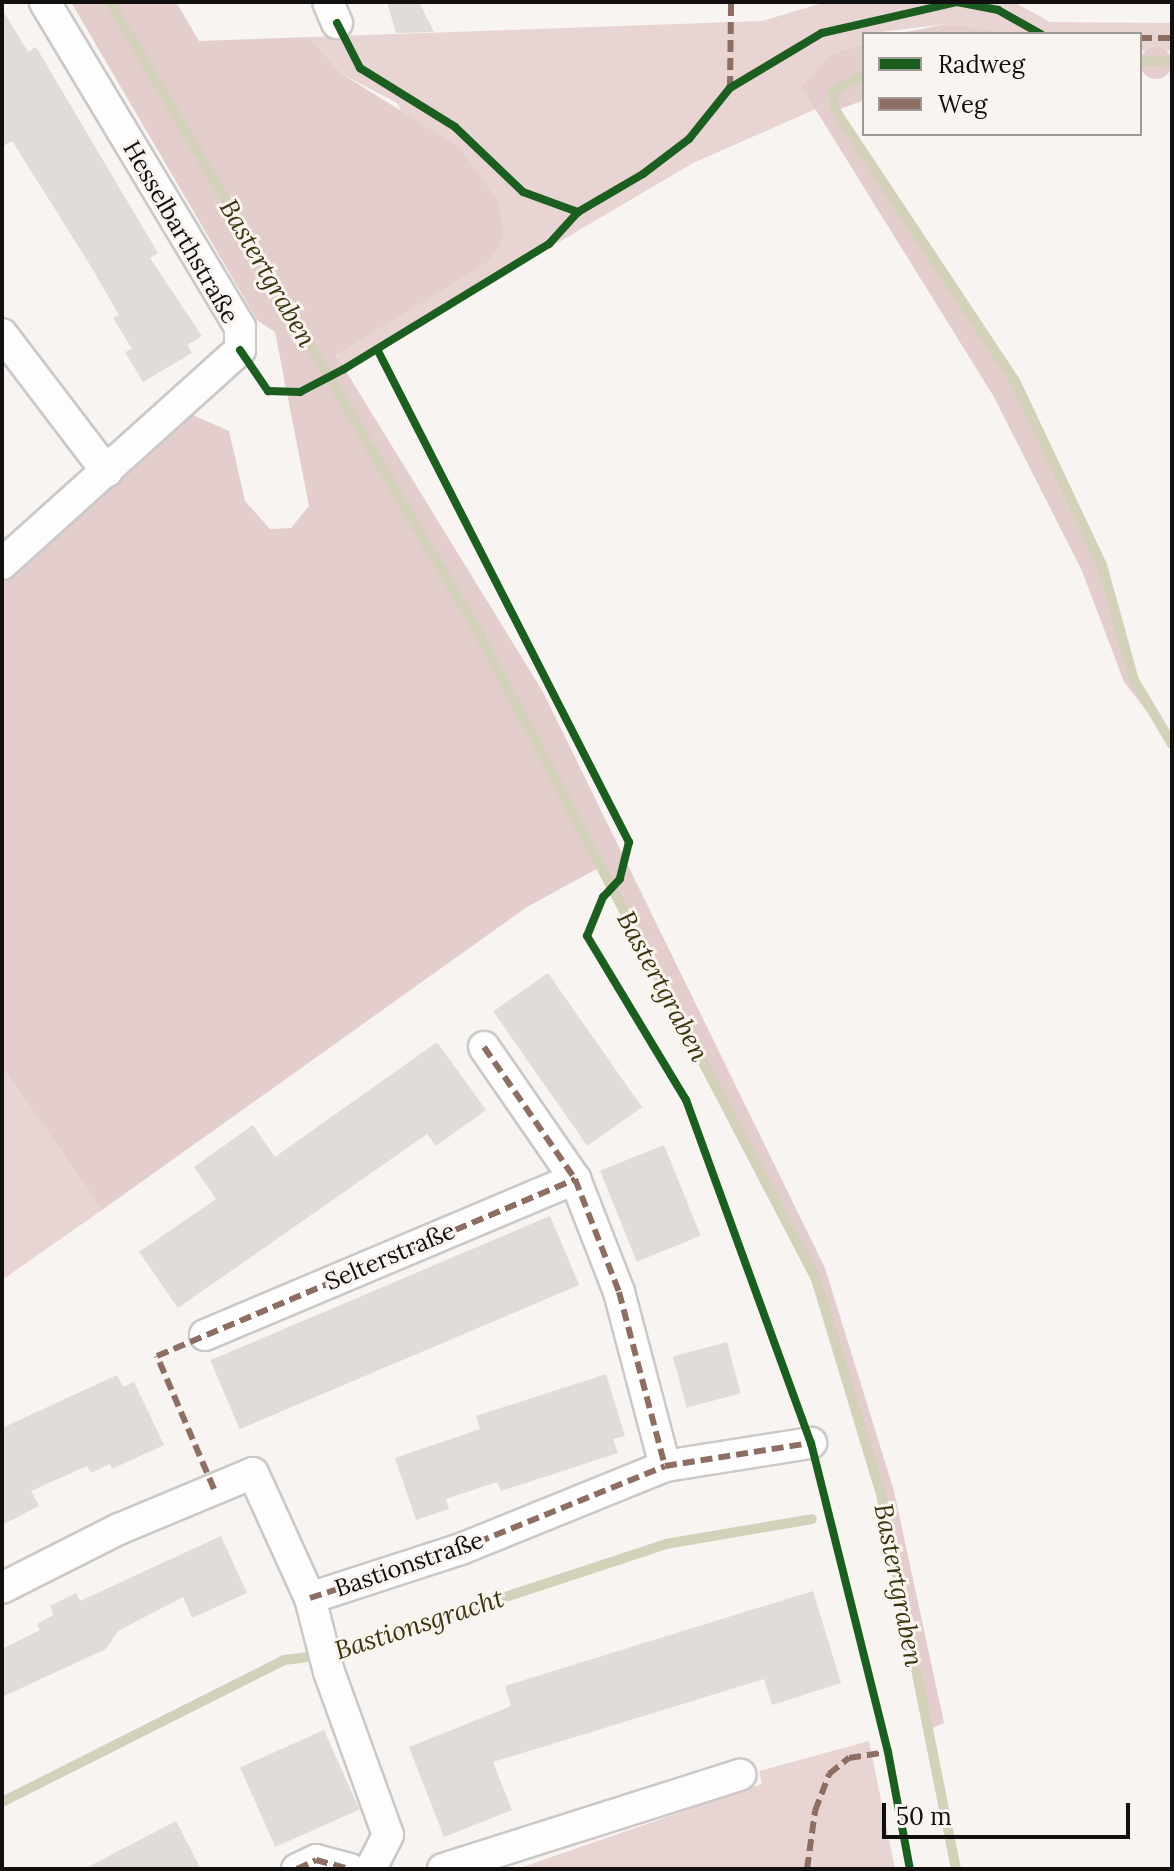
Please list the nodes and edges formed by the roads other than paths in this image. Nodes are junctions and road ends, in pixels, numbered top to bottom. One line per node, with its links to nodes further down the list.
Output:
1 (45, 2): 3 (street, Hesselbarthstraße)
2 (2, 334): 3 (street)
3 (107, 472): 4 (street, Hesselbarthstraße)
4 (2, 564)
5 (484, 1047): 6 (street)
6 (575, 1179): 7 (street, Selterstraße); 9 (street)
7 (205, 1335)
8 (811, 1443): 9 (street, Bastionstraße)
9 (665, 1466): 11 (street, Bastionstraße)
10 (2, 1588): 11 (street, Bastionstraße)
11 (310, 1598): 15 (street)
12 (740, 1775): 16 (street)
13 (297, 1869): 14 (street)
14 (350, 1869)
15 (371, 1869)
16 (443, 1869)

